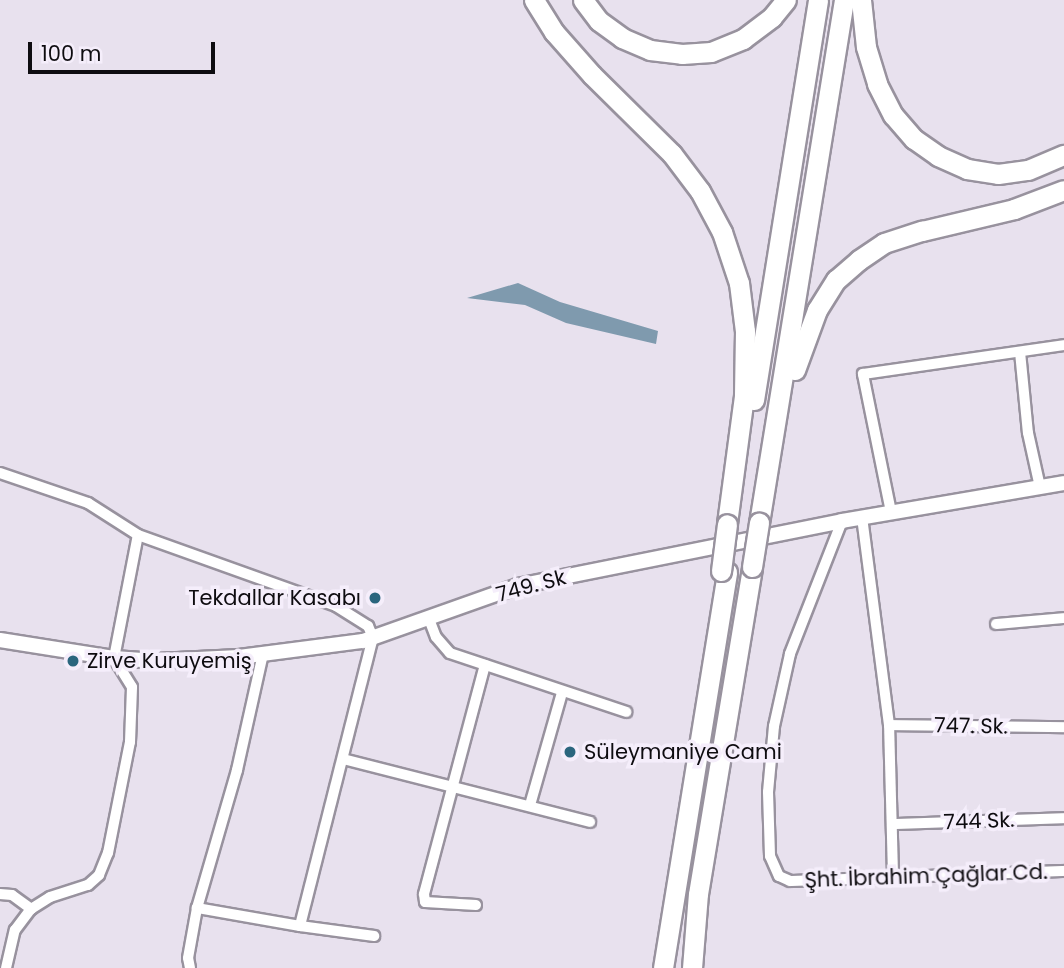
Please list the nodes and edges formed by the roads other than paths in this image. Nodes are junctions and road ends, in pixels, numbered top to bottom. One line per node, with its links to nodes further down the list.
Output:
1 (534, 0): 18 (highway)
2 (583, 0): 3 (highway)
3 (786, 0)
4 (818, 0): 18 (highway)
5 (844, 0): 15 (highway)
6 (861, 0): 7 (highway)
7 (1064, 155)
8 (1064, 190): 15 (highway)
9 (1064, 345): 10 (street)
10 (1020, 352): 13 (street); 14 (street)
11 (0, 472): 19 (street)
12 (1064, 483): 13 (street, 749. Sk)
13 (1040, 486): 14 (street, 749. Sk)
14 (891, 512): 16 (street, 749. Sk)
15 (760, 517): 49 (highway, bridge)
16 (862, 517): 17 (street, 749. Sk); 31 (street)
17 (842, 521): 21 (street, 749. Sk); 39 (street, Şht. İbrahim Çağlar Cd.)
18 (730, 525): 48 (highway)
19 (138, 535): 23 (street); 26 (street)
20 (1064, 618): 22 (street)
21 (429, 619): 23 (street, 749. Sk); 27 (street)
22 (996, 624)
23 (373, 637): 25 (street, 749. Sk); 32 (street)
24 (0, 640): 26 (street, 749. Sk)
25 (263, 654): 26 (street, 749. Sk); 42 (street)
26 (114, 658): 43 (street)
27 (485, 665): 28 (street); 33 (street)
28 (562, 693): 29 (street); 34 (street)
29 (626, 712)
30 (1064, 727): 31 (street, 747. Sk.)
31 (889, 730): 37 (street)
32 (343, 758): 33 (street); 44 (street)
33 (454, 787): 34 (street); 41 (street)
34 (530, 805): 36 (street)
35 (1064, 818): 37 (street, 744 Sk.)
36 (590, 822)
37 (894, 824): 39 (street)
38 (1064, 871): 39 (street, Şht. İbrahim Çağlar Cd.)
39 (893, 875)
40 (0, 894): 43 (street)
41 (476, 905)
42 (197, 908): 44 (street); 47 (street)
43 (31, 909): 46 (street)
44 (300, 926): 45 (street)
45 (374, 936)
46 (6, 968)
47 (190, 968)
48 (663, 968)
49 (692, 968)

